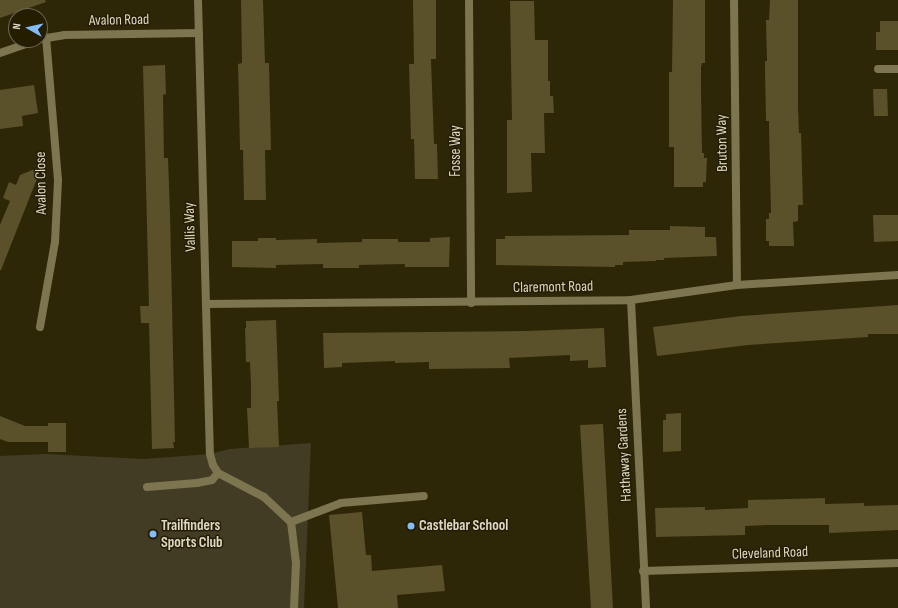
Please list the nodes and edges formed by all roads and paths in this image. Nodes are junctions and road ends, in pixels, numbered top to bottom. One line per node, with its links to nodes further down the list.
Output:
1 (198, 0): 4 (street, Vallis Way)
2 (469, 0): 14 (street, Fosse Way)
3 (734, 0): 12 (street, Bruton Way)
4 (199, 33): 5 (street, Avalon Road); 15 (street, Vallis Way)
5 (48, 38)
6 (14, 48): 8 (street)
7 (44, 48): 16 (street, Avalon Close)
8 (0, 53)
9 (878, 69): 10 (street)
10 (898, 69)
11 (898, 276): 12 (street, Claremont Road)
12 (737, 285): 13 (street, Claremont Road)
13 (631, 300): 14 (street, Claremont Road); 22 (street, Hathaway Gardens)
14 (471, 303): 15 (street, Claremont Road)
15 (206, 304): 17 (street, Vallis Way)
16 (40, 327)
17 (218, 473): 18 (street); 20 (street)
18 (147, 487)
19 (424, 496): 20 (street)
20 (291, 522): 23 (street)
21 (898, 563): 22 (street, Cleveland Road)
22 (643, 571): 24 (street, Hathaway Gardens)
23 (294, 608)
24 (646, 608)

